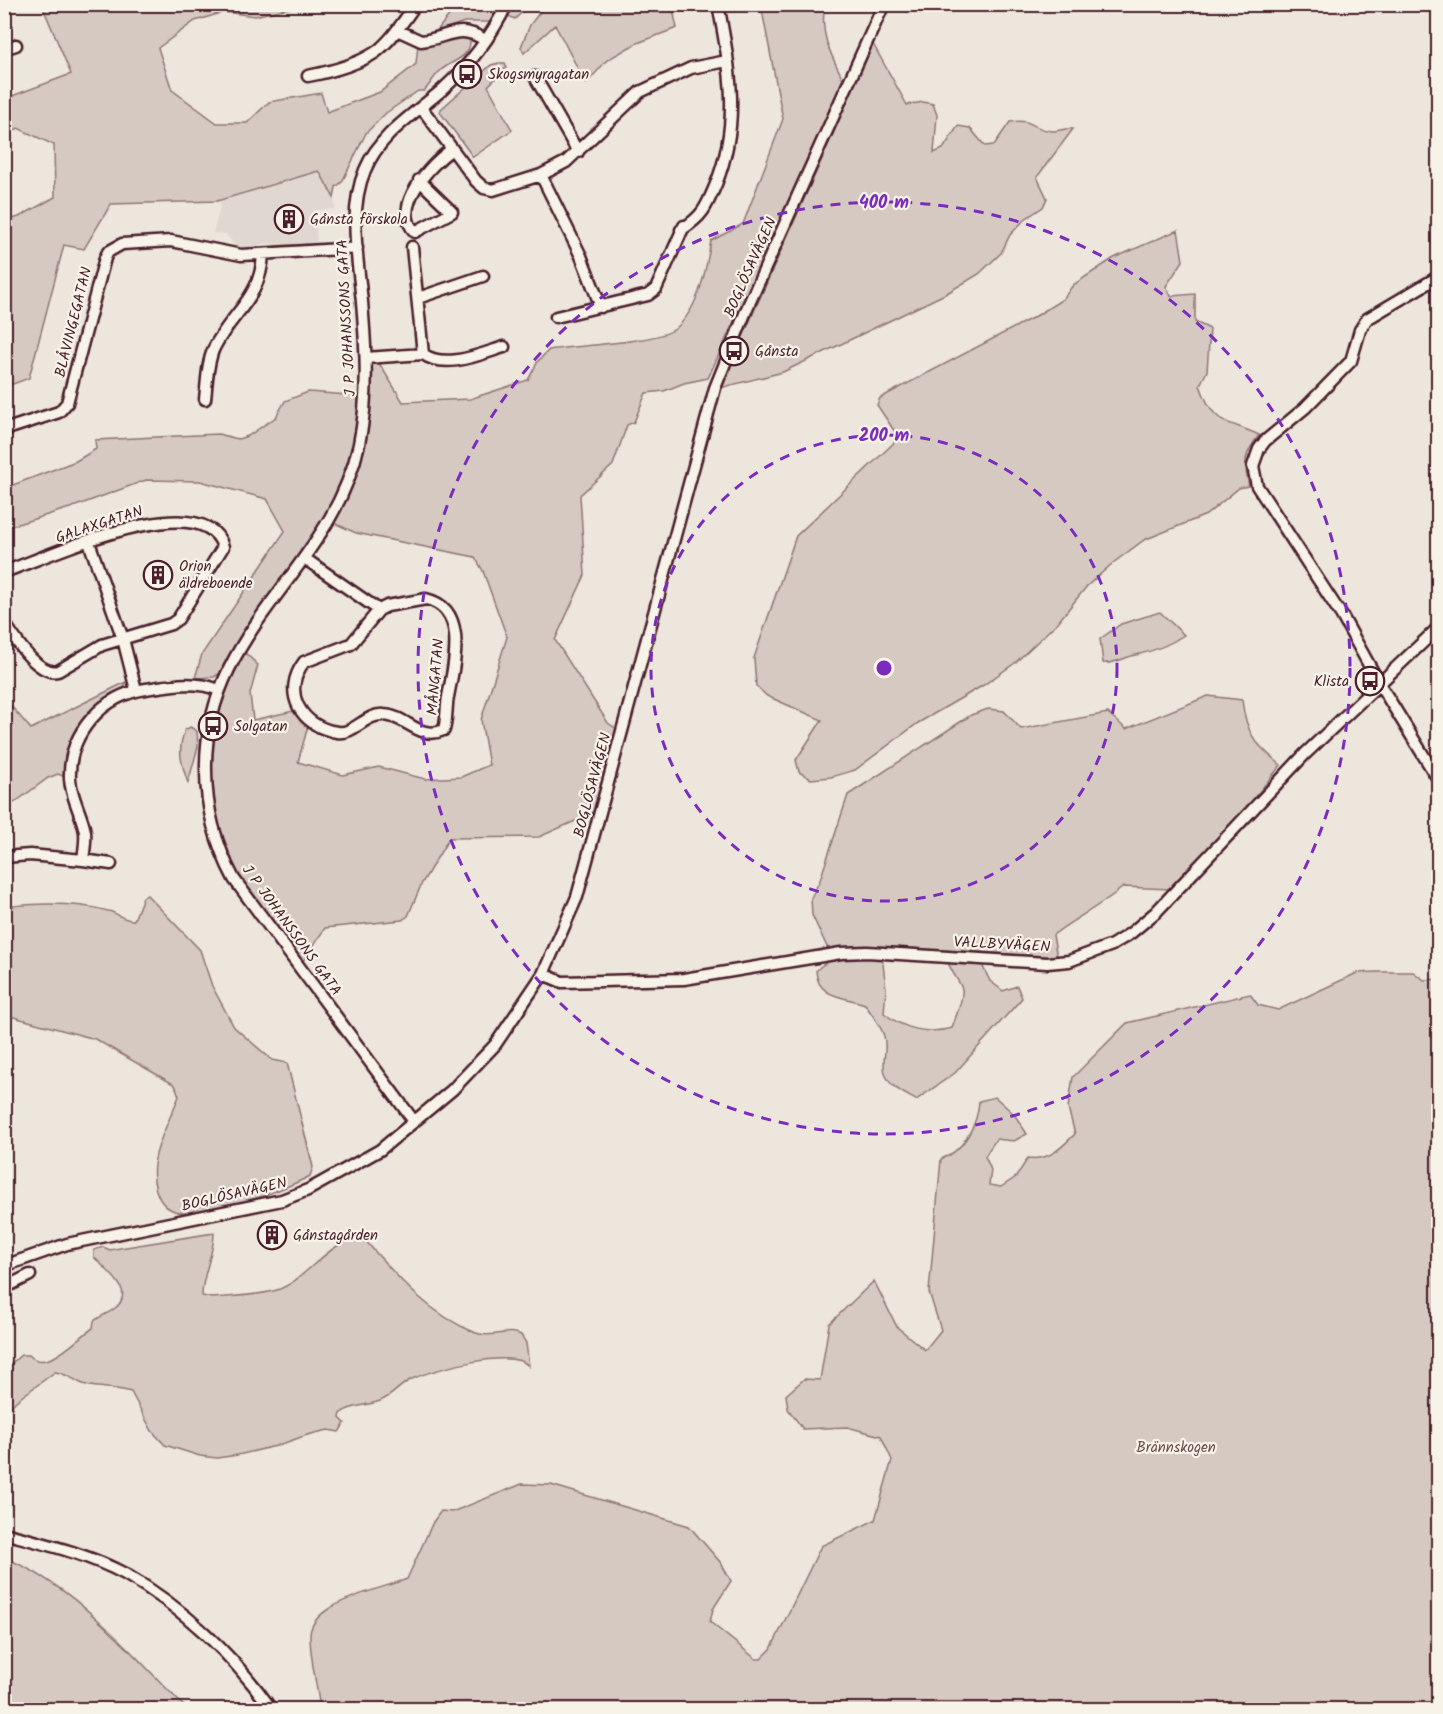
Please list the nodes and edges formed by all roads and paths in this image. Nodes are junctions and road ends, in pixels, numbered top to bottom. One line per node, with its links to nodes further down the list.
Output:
1 (416, 4): 5 (street)
2 (507, 4): 6 (street, J P JOHANSSONS GATA)
3 (718, 4): 9 (street)
4 (884, 4): 44 (street, BOGLÖSAVÄGEN)
5 (397, 30): 6 (street); 10 (street)
6 (485, 40): 12 (street, J P JOHANSSONS GATA)
7 (16, 45): 8 (street)
8 (4, 49)
9 (727, 61): 14 (street); 23 (street)
10 (308, 76)
11 (535, 77): 14 (street)
12 (421, 107): 13 (street); 18 (street, J P JOHANSSONS GATA)
13 (452, 149): 15 (street); 16 (street)
14 (578, 152): 15 (street)
15 (541, 175): 23 (street)
16 (419, 180): 16 (street)
17 (412, 247): 22 (street)
18 (357, 248): 19 (street, BLÅVINGEGATAN); 27 (street, J P JOHANSSONS GATA)
19 (263, 254): 28 (street); 29 (street, BLÅVINGEGATAN)
20 (483, 276): 22 (street)
21 (1438, 277): 37 (street)
22 (418, 298): 26 (street)
23 (601, 307): 24 (street)
24 (556, 317)
25 (504, 347): 26 (street)
26 (423, 354): 27 (street)
27 (366, 358): 31 (street, J P JOHANSSONS GATA)
28 (206, 399)
29 (4, 430)
30 (89, 542): 32 (street, GALAXGATAN); 36 (street); 36 (street, GALAXGATAN)
31 (304, 558): 33 (street); 39 (street, J P JOHANSSONS GATA)
32 (4, 572)
33 (379, 610): 33 (street, MÅNGATAN)
34 (4, 622): 36 (street, GALAXGATAN)
35 (1438, 628): 37 (street, VALLBYVÄGEN)
36 (123, 639): 38 (street)
37 (1379, 683): 40 (street); 44 (street, VALLBYVÄGEN)
38 (136, 690): 39 (street); 42 (street)
39 (219, 690): 45 (street, J P JOHANSSONS GATA)
40 (1438, 779)
41 (4, 857): 42 (street)
42 (83, 860): 43 (street)
43 (111, 864)
44 (543, 974): 45 (street, BOGLÖSAVÄGEN)
45 (413, 1120): 46 (street, BOGLÖSAVÄGEN)
46 (4, 1266)
47 (30, 1275): 48 (street)
48 (4, 1288)
49 (4, 1533): 50 (street)
50 (272, 1710)

